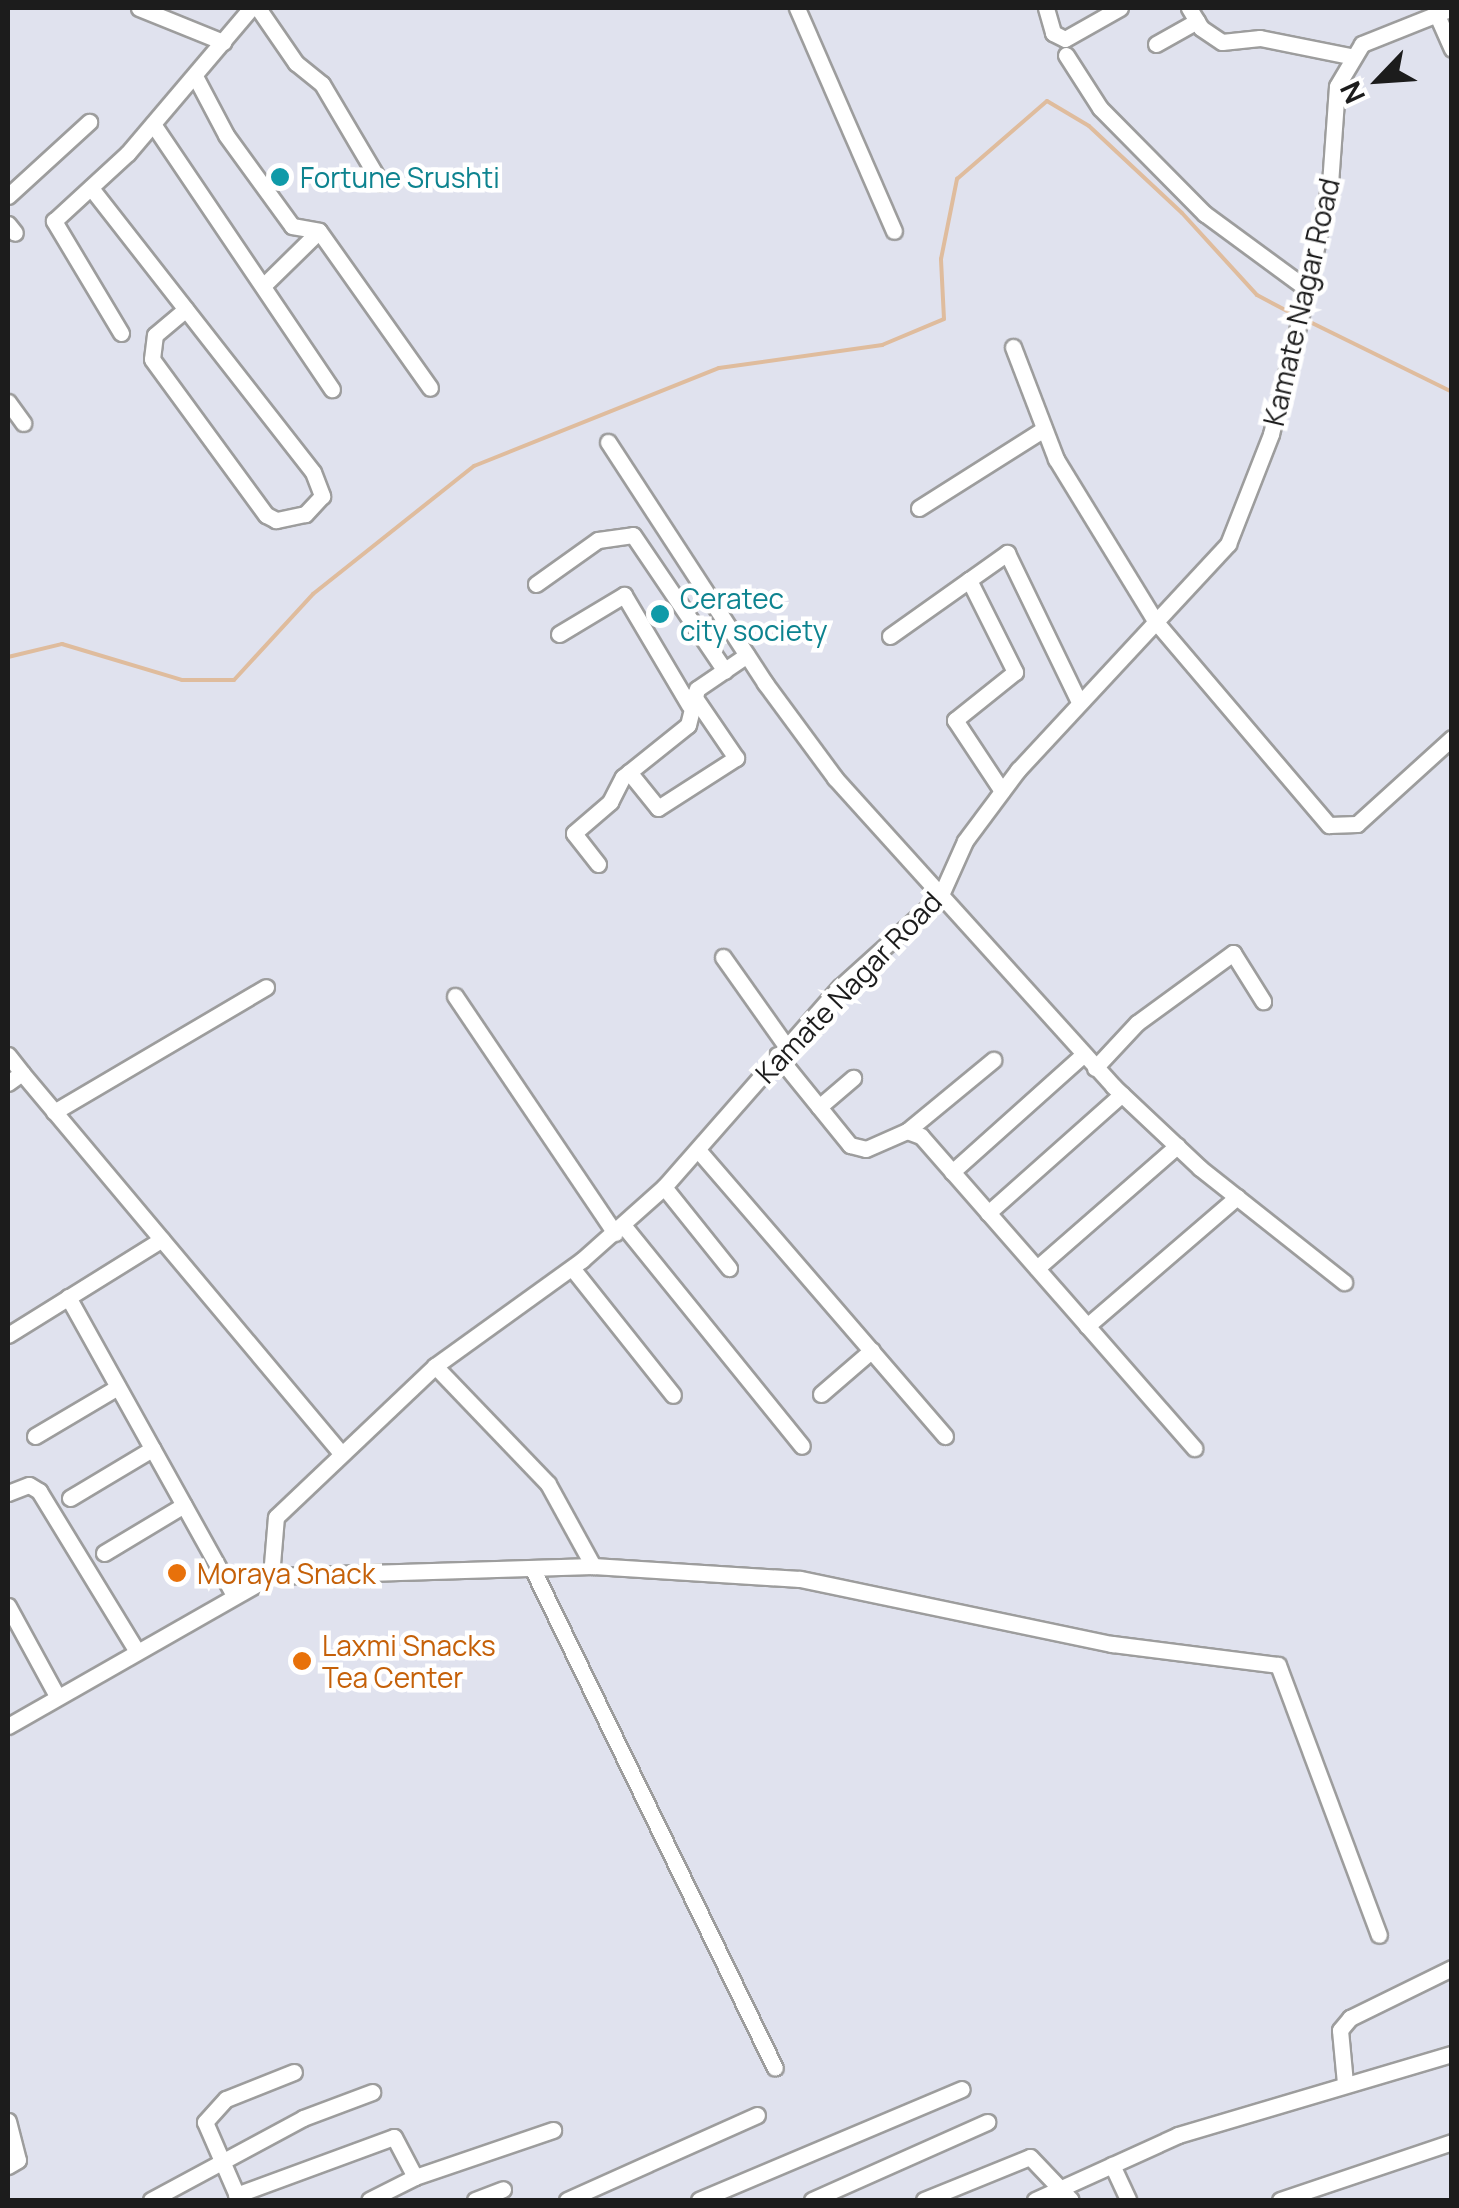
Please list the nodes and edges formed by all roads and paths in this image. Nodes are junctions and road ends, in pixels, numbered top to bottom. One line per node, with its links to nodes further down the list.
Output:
1 (139, 8): 8 (street)
2 (254, 8): 8 (street); 16 (street)
3 (798, 8): 20 (street)
4 (1046, 8): 5 (street)
5 (1120, 8)
6 (1444, 10): 10 (street); 12 (street)
7 (1193, 14): 9 (street); 12 (street)
8 (223, 42): 13 (street)
9 (1156, 44)
10 (1452, 49)
11 (1066, 55): 22 (street)
12 (1350, 56): 22 (street, Kamate Nagar Road)
13 (196, 78): 15 (street); 19 (street)
14 (89, 122): 18 (street)
15 (153, 124): 17 (street); 21 (street)
16 (380, 182)
17 (91, 188): 23 (street); 24 (street)
18 (8, 196)
19 (319, 231): 21 (street); 26 (street)
20 (894, 232)
21 (263, 286): 27 (street)
22 (1307, 289): 35 (street, Kamate Nagar Road)
23 (186, 309): 23 (street)
24 (121, 332)
25 (1012, 347): 30 (street)
26 (430, 388)
27 (332, 389)
28 (8, 402): 29 (street)
29 (23, 423)
30 (1044, 429): 32 (street); 35 (street)
31 (608, 442): 38 (street)
32 (919, 508)
33 (969, 580): 37 (street); 41 (street); 44 (street)
34 (536, 584): 39 (street)
35 (1156, 622): 41 (street, Kamate Nagar Road); 42 (street)
36 (558, 634): 40 (street)
37 (890, 636)
38 (746, 655): 39 (street); 46 (street)
39 (725, 670): 40 (street)
40 (691, 700): 43 (street); 43 (street)
41 (1080, 702): 44 (street, Kamate Nagar Road)
42 (1452, 738)
43 (629, 772): 45 (street)
44 (1002, 790): 46 (street, Kamate Nagar Road)
45 (598, 864)
46 (940, 897): 51 (street, Kamate Nagar Road); 53 (street)
47 (723, 957): 51 (street)
48 (266, 986): 61 (street)
49 (455, 996): 69 (street)
50 (1263, 1001): 55 (street)
51 (782, 1051): 60 (street); 64 (street, Kamate Nagar Road)
52 (8, 1055): 56 (street)
53 (1084, 1055): 55 (street); 65 (street)
54 (993, 1060): 62 (street)
55 (1095, 1068): 59 (street)
56 (22, 1072): 58 (street); 61 (street)
57 (853, 1078): 60 (street)
58 (8, 1083)
59 (1122, 1094): 63 (street); 68 (street)
60 (819, 1107): 62 (street)
61 (54, 1112): 70 (street)
62 (907, 1132): 65 (street)
63 (1177, 1146): 67 (street); 73 (street)
64 (698, 1150): 66 (street, Kamate Nagar Road); 78 (street)
65 (952, 1172): 68 (street)
66 (664, 1188): 69 (street, Kamate Nagar Road); 72 (street)
67 (1237, 1197): 74 (street); 76 (street)
68 (988, 1213): 73 (street)
69 (619, 1229): 71 (street, Kamate Nagar Road); 85 (street)
70 (162, 1238): 75 (street); 88 (street)
71 (572, 1268): 79 (street, Kamate Nagar Road); 82 (street)
72 (729, 1268)
73 (1037, 1268): 76 (street)
74 (1344, 1282)
75 (68, 1297): 77 (street); 80 (street)
76 (1087, 1326): 86 (street)
77 (8, 1335)
78 (872, 1350): 81 (street); 84 (street)
79 (435, 1366): 88 (street, Kamate Nagar Road); 93 (street)
80 (118, 1388): 83 (street); 87 (street)
81 (821, 1394)
82 (673, 1395)
83 (35, 1436)
84 (945, 1436)
85 (802, 1446)
86 (1194, 1448)
87 (152, 1449): 90 (street); 91 (street)
88 (341, 1453): 95 (street, Kamate Nagar Road)
89 (8, 1494): 98 (street)
90 (70, 1498)
91 (184, 1506): 92 (street); 96 (street)
92 (104, 1553)
93 (593, 1566): 94 (street); 101 (street)
94 (534, 1572): 95 (street); 104 (street)
95 (270, 1576): 96 (street)
96 (232, 1594): 98 (street)
97 (8, 1606): 99 (street)
98 (136, 1650): 99 (street)
99 (57, 1696): 100 (street)
100 (8, 1726)
101 (1378, 1934)
102 (1452, 1968): 106 (street)
103 (1452, 2054): 106 (street)
104 (775, 2068)
105 (294, 2072): 114 (street)
106 (1346, 2083): 115 (street)
107 (962, 2089): 125 (street)
108 (372, 2092): 114 (street)
109 (757, 2115): 124 (street)
110 (8, 2121): 116 (street)
111 (987, 2122): 126 (street)
112 (553, 2130): 117 (street)
113 (1452, 2142): 130 (street)
114 (220, 2159): 120 (street); 121 (street)
115 (1112, 2165): 119 (street); 129 (street)
116 (8, 2166)
117 (415, 2177): 120 (street); 122 (street)
118 (503, 2189): 123 (street)
119 (1067, 2193): 127 (street); 128 (street)
120 (238, 2198)
121 (151, 2200)
122 (369, 2200)
123 (475, 2200)
124 (567, 2200)
125 (699, 2200)
126 (812, 2200)
127 (924, 2200)
128 (1036, 2200)
129 (1128, 2200)
130 (1280, 2200)

